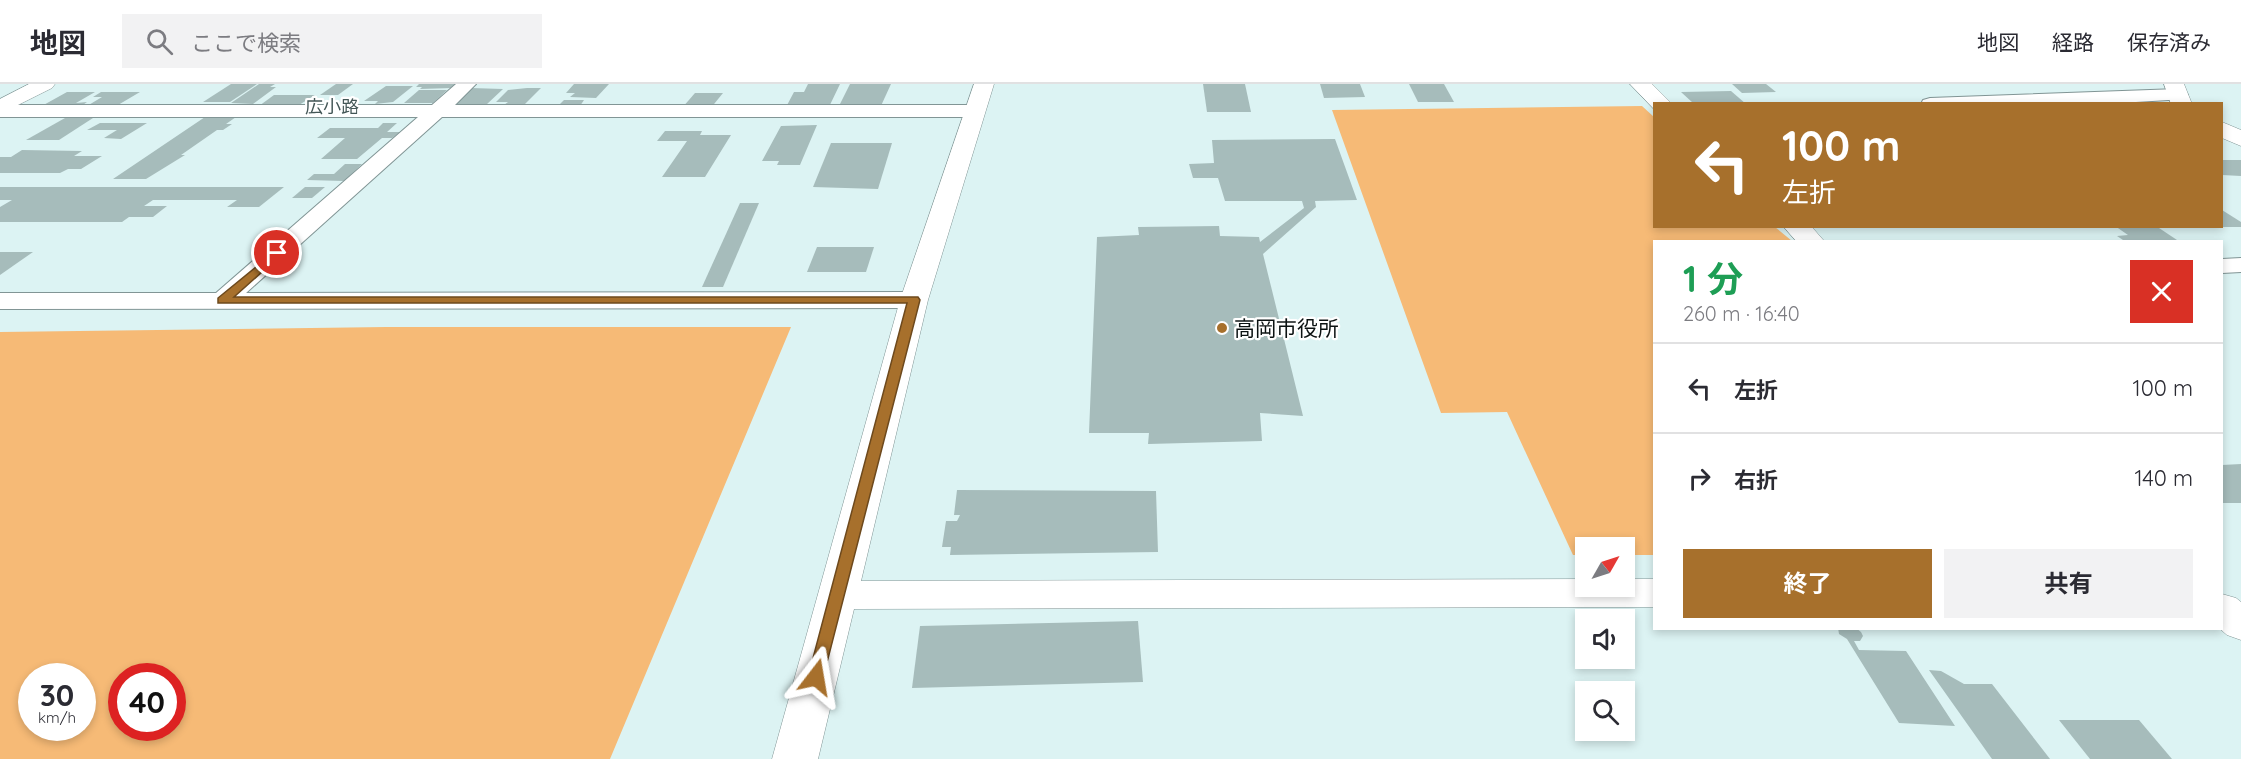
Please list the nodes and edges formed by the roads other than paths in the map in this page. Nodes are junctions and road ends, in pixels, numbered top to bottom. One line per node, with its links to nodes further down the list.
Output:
1 (45, 84): 8 (street)
2 (467, 84): 9 (street)
3 (1640, 84): 6 (street)
4 (2178, 94): 7 (street)
5 (979, 97): 9 (street); 17 (street)
6 (1660, 102)
7 (1980, 102)
8 (0, 109): 9 (street)
9 (438, 110): 16 (street)
10 (2223, 130): 11 (street)
11 (2241, 139)
12 (1798, 228): 13 (street)
13 (1810, 240)
14 (2241, 265): 15 (street)
15 (2223, 266)
16 (223, 300): 17 (street); 18 (street)
17 (914, 300): 20 (street)
18 (0, 301)
19 (1653, 593): 20 (street)
20 (837, 595): 25 (street)
21 (2241, 605): 22 (street)
22 (2223, 607)
23 (2223, 608): 24 (street)
24 (2241, 625)
25 (795, 759)

